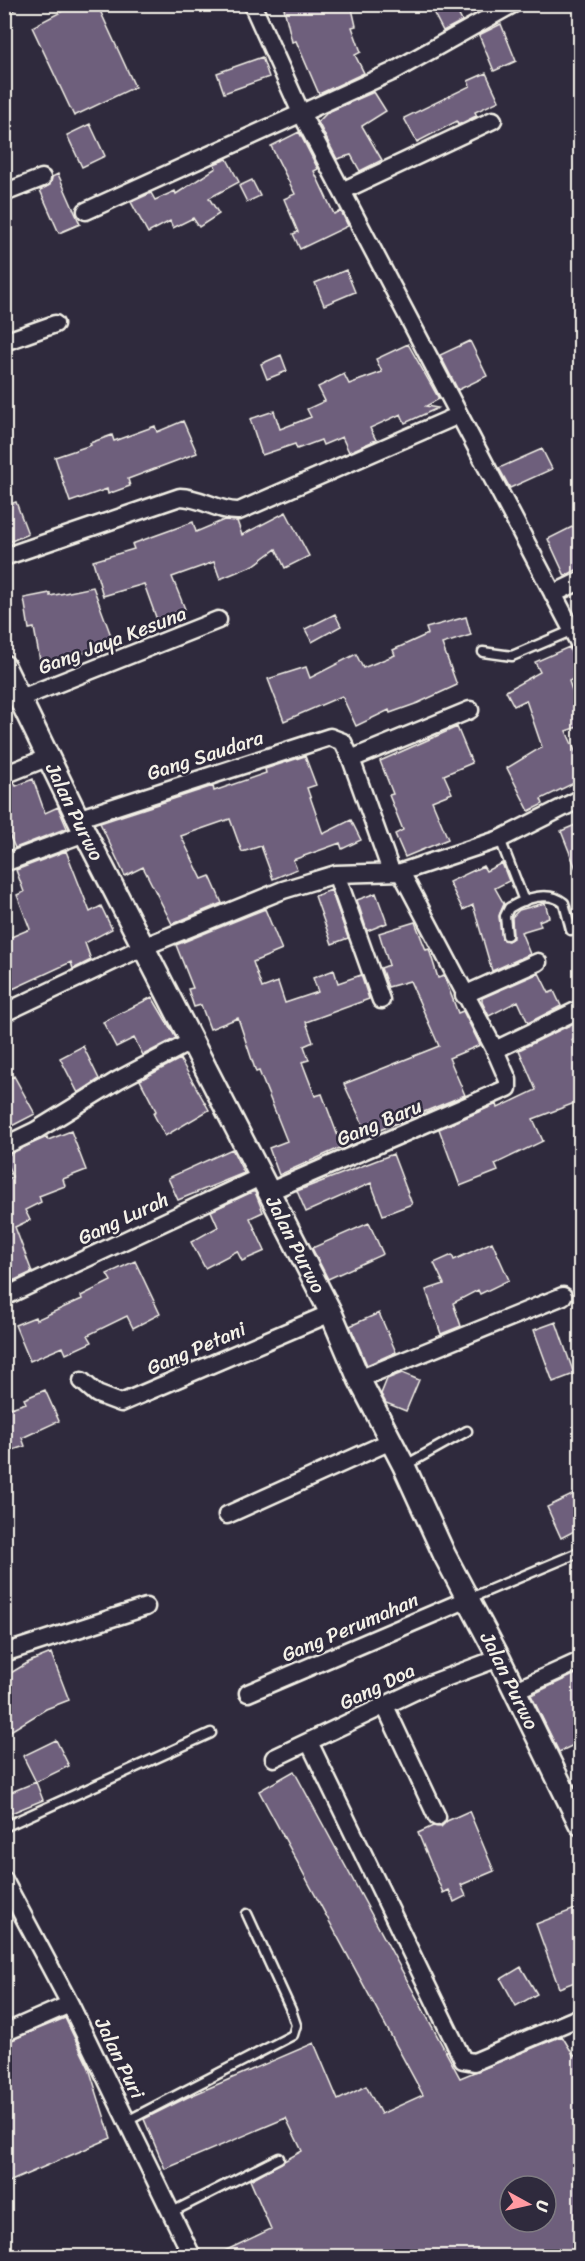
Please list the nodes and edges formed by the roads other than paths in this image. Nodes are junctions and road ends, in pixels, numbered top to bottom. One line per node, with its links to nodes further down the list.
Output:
1 (13, 4): 4 (lane)
2 (252, 4): 5 (street)
3 (513, 4): 5 (street)
4 (4, 7)
5 (302, 115): 8 (street); 10 (street)
6 (493, 120): 8 (street)
7 (42, 178): 9 (street)
8 (342, 191): 13 (street)
9 (4, 193)
10 (86, 211)
11 (55, 324): 12 (street)
12 (4, 342)
13 (459, 415): 14 (street); 16 (street)
14 (4, 557)
15 (580, 581): 16 (street)
16 (553, 594): 18 (street)
17 (218, 620): 21 (street, Gang Jaya Kesuna)
18 (577, 638): 19 (lane)
19 (483, 652)
20 (4, 666): 21 (street, Jalan Purwo)
21 (21, 698): 23 (street, Jalan Purwo)
22 (470, 710): 24 (street)
23 (49, 756): 25 (street); 27 (street, Jalan Purwo)
24 (351, 759): 27 (street, Gang Saudara); 30 (street)
25 (4, 775)
26 (580, 799): 28 (street)
27 (82, 826): 29 (street, Gang Saudara); 35 (street, Jalan Purwo)
28 (500, 840): 30 (street); 32 (lane)
29 (4, 863)
30 (396, 871): 31 (street); 37 (street)
31 (336, 874): 35 (street); 38 (street)
32 (524, 901): 33 (lane); 34 (lane)
33 (571, 930)
34 (507, 935)
35 (143, 947): 40 (street); 41 (street, Jalan Purwo)
36 (538, 962): 37 (street)
37 (464, 995): 42 (street)
38 (381, 1000)
39 (580, 1009): 42 (street)
40 (4, 1013)
41 (192, 1041): 43 (street); 44 (street, Jalan Purwo)
42 (495, 1050): 44 (street, Gang Baru)
43 (4, 1146)
44 (264, 1184): 46 (street, Gang Lurah); 47 (street, Jalan Purwo)
45 (563, 1296): 48 (street)
46 (4, 1297)
47 (331, 1313): 48 (street, Jalan Purwo); 49 (street, Gang Petani)
48 (359, 1379): 51 (street, Jalan Purwo)
49 (82, 1381)
50 (467, 1431): 52 (lane)
51 (391, 1441): 52 (street, Jalan Purwo); 53 (street)
52 (404, 1466): 55 (street, Jalan Purwo)
53 (227, 1515)
54 (580, 1552): 55 (lane)
55 (468, 1599): 58 (street, Jalan Purwo); 61 (street, Gang Perumahan)
56 (146, 1607): 57 (street)
57 (4, 1653)
58 (499, 1658): 60 (street, Jalan Purwo); 62 (street, Gang Doa)
59 (580, 1661): 60 (street)
60 (514, 1691): 67 (street, Jalan Purwo)
61 (248, 1693)
62 (385, 1706): 64 (street, Gang Doa); 66 (street)
63 (211, 1733): 68 (lane)
64 (309, 1742): 65 (street, Gang Doa); 72 (street)
65 (274, 1758)
66 (437, 1817)
67 (580, 1824)
68 (4, 1827)
69 (4, 1880): 71 (street, Jalan Puri)
70 (247, 1914): 74 (lane)
71 (70, 2004): 73 (street); 74 (street, Jalan Puri)
72 (580, 2017)
73 (4, 2033)
74 (127, 2121): 76 (street, Jalan Puri)
75 (279, 2158): 76 (lane)
76 (172, 2212): 77 (street, Jalan Puri)
77 (192, 2256)

